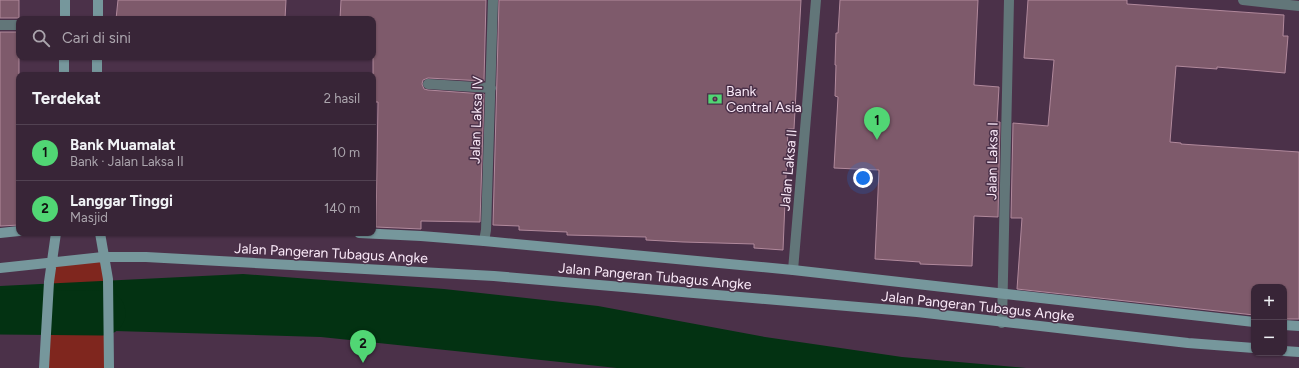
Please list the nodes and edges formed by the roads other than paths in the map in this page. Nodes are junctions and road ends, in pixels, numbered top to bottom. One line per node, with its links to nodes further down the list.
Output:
1 (66, 0): 8 (main road)
2 (98, 0): 9 (main road)
3 (493, 0): 17 (street, Jalan Laksa IV)
4 (816, 0): 27 (street, Jalan Laksa II)
5 (1008, 0): 28 (street, Jalan Laksa I)
6 (1243, 0): 7 (street)
7 (1299, 6)
8 (65, 16)
9 (98, 16)
10 (0, 25): 11 (street)
11 (16, 26)
12 (64, 60): 14 (main road)
13 (98, 60): 15 (main road)
14 (64, 72)
15 (98, 72)
16 (428, 84): 17 (street)
17 (491, 88): 23 (street, Jalan Laksa IV)
18 (16, 231): 19 (main road)
19 (0, 232)
20 (376, 234): 23 (main road, Jalan Pangeran Tubagus Angke)
21 (56, 236): 25 (main road)
22 (100, 236): 24 (main road)
23 (484, 241): 27 (main road, Jalan Pangeran Tubagus Angke)
24 (103, 257): 25 (main road, Jalan Pangeran Tubagus Angke); 30 (main road, Jalan Pangeran Tubagus Angke); 37 (main road)
25 (52, 262): 26 (main road, Jalan Pangeran Tubagus Angke); 36 (main road)
26 (0, 268)
27 (793, 270): 28 (main road, Jalan Pangeran Tubagus Angke)
28 (1002, 294): 29 (main road, Jalan Pangeran Tubagus Angke); 30 (street, Jalan Laksa I)
29 (1251, 322)
30 (1002, 323): 33 (main road, Jalan Pangeran Tubagus Angke)
31 (1287, 325): 32 (main road)
32 (1299, 326)
33 (1251, 348)
34 (1287, 351): 35 (main road)
35 (1299, 352)
36 (44, 365)
37 (109, 368)

